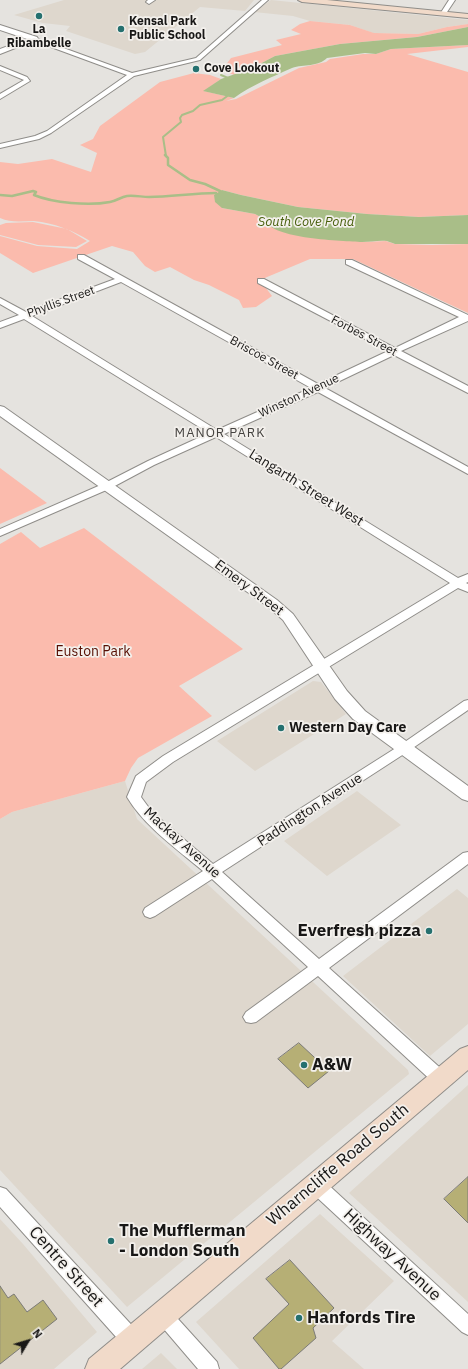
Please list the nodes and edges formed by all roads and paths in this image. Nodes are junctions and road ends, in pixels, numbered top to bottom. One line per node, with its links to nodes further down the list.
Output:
1 (265, 0): 11 (street)
2 (302, 0): 4 (main road)
3 (452, 0): 5 (street)
4 (325, 1): 5 (main road)
5 (443, 14): 6 (main road)
6 (468, 16)
7 (0, 27): 8 (street)
8 (34, 39): 9 (street); 11 (street)
9 (0, 52)
10 (0, 68): 12 (street)
11 (132, 75): 13 (street)
12 (0, 97)
13 (0, 146)
14 (81, 257): 16 (street, Briscoe Street)
15 (349, 262): 20 (street)
16 (122, 279): 19 (street, Phyllis Street); 23 (street, Briscoe Street)
17 (261, 281): 22 (street, Forbes Street)
18 (0, 300): 19 (street, Langarth Street West)
19 (25, 315): 21 (street, Phyllis Street); 26 (street, Langarth Street West)
20 (467, 318): 22 (street, Winston Avenue)
21 (0, 325)
22 (394, 352): 23 (street, Winston Avenue); 24 (street, Forbes Street)
23 (318, 388): 26 (street, Winston Avenue); 27 (street, Briscoe Street)
24 (468, 390)
25 (0, 410): 28 (street, Emery Street)
26 (217, 433): 28 (street, Winston Avenue); 30 (street, Langarth Street West)
27 (468, 471)
28 (107, 486): 29 (street, Winston Avenue); 31 (street, Emery Street)
29 (0, 533)
30 (465, 583): 31 (street, Mackay Avenue)
31 (321, 666): 33 (street, Emery Street); 36 (street, Mackay Avenue)
32 (468, 704): 33 (street, Paddington Avenue)
33 (403, 749): 34 (street, Emery Street); 36 (street, Paddington Avenue)
34 (468, 795)
35 (468, 857): 38 (street)
36 (213, 872): 37 (street, Paddington Avenue); 38 (street, Mackay Avenue)
37 (150, 912)
38 (318, 968): 39 (street); 41 (street, Mackay Avenue)
39 (251, 1018)
40 (465, 1062): 41 (main road, Wharncliffe Road South)
41 (441, 1079): 42 (main road, Wharncliffe Road South)
42 (316, 1185): 44 (main road, Wharncliffe Road South); 45 (street, Highway Avenue)
43 (0, 1195): 46 (street, Centre Street)
44 (163, 1315): 46 (main road, Wharncliffe Road South); 48 (street)
45 (468, 1326)
46 (132, 1340): 47 (main road, Wharncliffe Road South)
47 (99, 1369)
48 (210, 1369)

